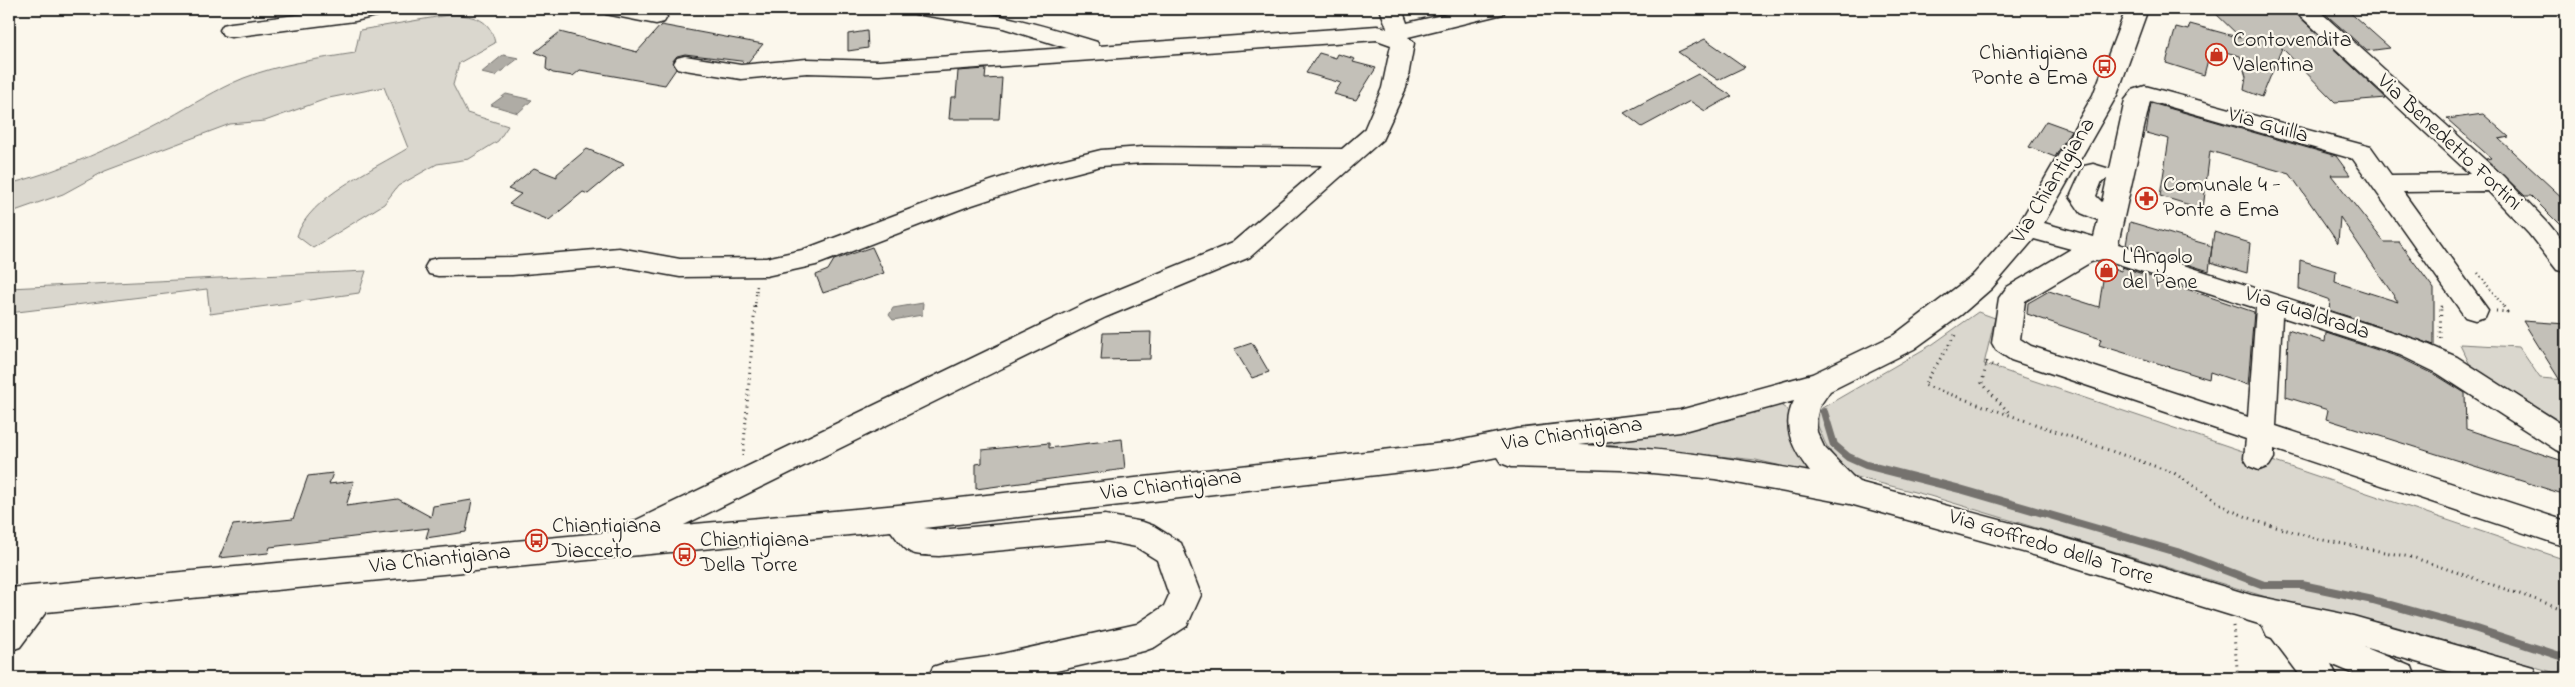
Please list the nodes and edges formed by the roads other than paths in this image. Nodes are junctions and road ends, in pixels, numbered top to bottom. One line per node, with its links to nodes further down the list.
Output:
1 (376, 9): 9 (street)
2 (614, 9): 8 (street)
3 (923, 9): 11 (street)
4 (1391, 9): 10 (street)
5 (1495, 9): 10 (street)
6 (2137, 9): 20 (street, Via Chiantigiana)
7 (2304, 9): 17 (street, Via Benedetto Fortini)
8 (656, 17)
9 (232, 30)
10 (1396, 34): 12 (street); 15 (street)
11 (1076, 43): 12 (street); 13 (street)
12 (1107, 52): 14 (street)
13 (848, 54)
14 (685, 63)
15 (1348, 157): 23 (street); 33 (street)
16 (2100, 173): 19 (street)
17 (2494, 182): 18 (street); 22 (street, Via Benedetto Fortini)
18 (2384, 184): 19 (street, Via Guilla); 25 (street, Via Guilla)
19 (2111, 216): 21 (street, Via Guilla)
20 (2029, 228): 21 (street, Via Gualdrada); 26 (street, Via Chiantigiana)
21 (2104, 249): 24 (street, Via Gualdrada); 28 (street)
22 (2566, 263)
23 (438, 267)
24 (2270, 302): 27 (street, Via Gualdrada); 28 (street)
25 (2475, 310)
26 (1820, 383): 29 (street, Via Chiantigiana); 30 (street, Via Goffredo della Torre)
27 (2566, 442)
28 (2268, 443): 32 (street)
29 (1453, 454): 30 (street, Via Goffredo della Torre); 31 (street, Via Chiantigiana)
30 (1850, 492): 35 (street, Via Goffredo della Torre)
31 (898, 518): 33 (street, Via Chiantigiana); 39 (street)
32 (2566, 534)
33 (618, 543): 34 (street, Via Chiantigiana)
34 (23, 601): 37 (street)
35 (2241, 606): 36 (street, Via Goffredo della Torre); 41 (street, Via Goffredo della Torre)
36 (2283, 629): 38 (street); 40 (street, Via Goffredo della Torre)
37 (9, 637)
38 (2316, 675)
39 (945, 678)
40 (2400, 678)
41 (2521, 678)

